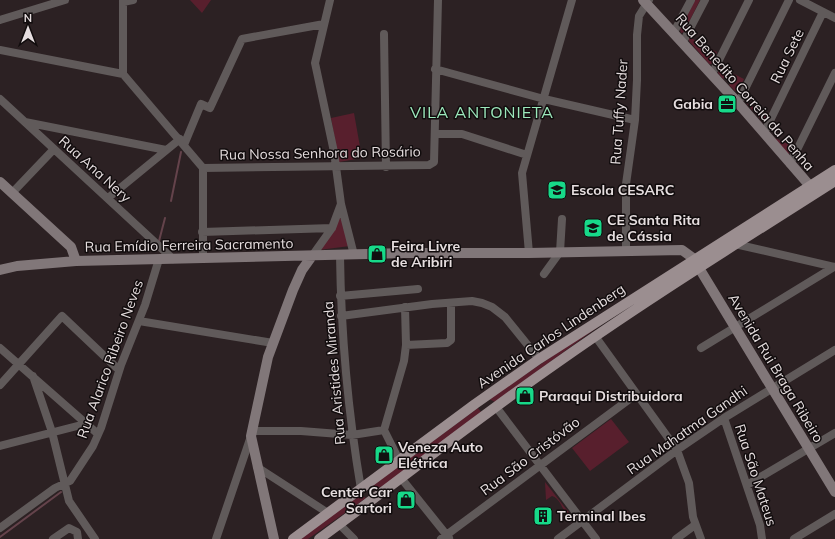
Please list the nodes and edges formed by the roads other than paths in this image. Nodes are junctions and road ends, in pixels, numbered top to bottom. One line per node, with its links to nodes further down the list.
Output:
1 (65, 0): 16 (street)
2 (133, 0): 11 (street)
3 (330, 0): 17 (street)
4 (438, 0): 22 (street)
5 (572, 0): 27 (street)
6 (691, 0): 18 (street)
7 (705, 0): 20 (street)
8 (749, 0): 25 (street)
9 (789, 0): 28 (street)
10 (800, 0): 13 (street)
11 (123, 1): 24 (street)
12 (646, 1): 18 (street, Rua Benedito Correia da Penha); 29 (street, Rua Tuffy Nader)
13 (812, 3): 14 (street)
14 (823, 12): 15 (street); 31 (street, Rua Sete)
15 (835, 18)
16 (0, 20)
17 (324, 24): 33 (street); 38 (street)
18 (674, 32): 20 (street, Rua Benedito Correia da Penha)
19 (384, 34): 39 (street)
20 (683, 42): 25 (street, Rua Benedito Correia da Penha)
21 (0, 50): 24 (street)
22 (435, 69): 27 (street); 32 (street)
23 (835, 73): 37 (street)
24 (123, 74): 33 (street)
25 (712, 74): 28 (street, Rua Benedito Correia da Penha)
26 (0, 99): 30 (street, Rua Ana Nery)
27 (544, 99): 29 (street); 36 (street)
28 (738, 103): 31 (street, Rua Benedito Correia da Penha)
29 (635, 120): 54 (street, Rua Tuffy Nader)
30 (24, 122): 34 (street, Rua Ana Nery); 35 (street)
31 (764, 133): 37 (street, Rua Benedito Correia da Penha)
32 (436, 134): 36 (street); 39 (street, Rua Nossa Senhora do Rosário)
33 (182, 142): 35 (street); 40 (street)
34 (54, 149): 45 (street); 46 (street, Rua Ana Nery)
35 (166, 150): 46 (street)
36 (527, 155): 56 (street)
37 (790, 164): 44 (street, Rua Benedito Correia da Penha)
38 (336, 167): 39 (street, Rua Nossa Senhora do Rosário); 40 (street, Rua Nossa Senhora do Rosário); 47 (street)
39 (386, 167)
40 (203, 168): 52 (street)
41 (835, 170): 44 (main road, Avenida Carlos Lindenberg)
42 (835, 181): 44 (main road, Avenida Carlos Lindenberg)
43 (0, 182): 45 (street)
44 (814, 189): 53 (main road, Avenida Carlos Lindenberg); 64 (main road, Avenida Carlos Lindenberg)
45 (12, 193): 63 (street)
46 (108, 198): 62 (street, Rua Ana Nery)
47 (341, 204): 48 (street); 49 (street)
48 (336, 218): 49 (street); 51 (street)
49 (346, 219): 58 (street)
50 (562, 219): 55 (street)
51 (332, 228): 52 (street); 59 (street)
52 (202, 232): 60 (street)
53 (735, 244): 64 (main road, Avenida Carlos Lindenberg); 65 (street)
54 (626, 250): 55 (street, Rua Emídio Ferreira Sacramento); 64 (street, Rua Emídio Ferreira Sacramento)
55 (560, 252): 56 (street, Rua Emídio Ferreira Sacramento); 67 (street)
56 (529, 253): 58 (street, Rua Emídio Ferreira Sacramento)
57 (340, 255): 58 (street, Rua Emídio Ferreira Sacramento); 59 (street, Rua Emídio Ferreira Sacramento); 69 (street, Rua Aristides Miranda)
58 (354, 255)
59 (312, 256): 60 (street, Rua Emídio Ferreira Sacramento); 76 (street)
60 (203, 258): 62 (street, Rua Emídio Ferreira Sacramento)
61 (159, 259): 62 (street, Rua Emídio Ferreira Sacramento); 63 (street, Rua Emídio Ferreira Sacramento); 73 (street, Rua Alarico Ribeiro Neves)
62 (173, 259)
63 (76, 261): 66 (street, Rua Emídio Ferreira Sacramento)
64 (696, 263): 74 (street, Avenida Rui Braga Ribeiro); 75 (main road, Avenida Carlos Lindenberg); 81 (main road, Avenida Carlos Lindenberg)
65 (834, 267): 74 (street)
66 (0, 270)
67 (544, 274)
68 (418, 289): 69 (street)
69 (340, 296): 72 (street, Rua Aristides Miranda)
70 (451, 303): 71 (street); 77 (street); 81 (street)
71 (406, 307): 72 (street); 77 (street)
72 (342, 316): 97 (street, Rua Aristides Miranda)
73 (139, 321): 76 (street); 83 (street, Rua Alarico Ribeiro Neves)
74 (735, 327): 79 (street); 86 (street, Avenida Rui Braga Ribeiro)
75 (595, 336): 87 (street); 89 (main road, Avenida Carlos Lindenberg)
76 (273, 343): 95 (street)
77 (406, 345): 92 (street)
78 (0, 348): 82 (street)
79 (701, 348)
80 (835, 350): 86 (street, Rua Mahatma Gandhi)
81 (539, 359): 88 (main road, Avenida Carlos Lindenberg)
82 (20, 364): 83 (street); 84 (street); 85 (street)
83 (119, 370): 96 (street, Rua Alarico Ribeiro Neves)
84 (33, 376): 91 (street); 93 (street)
85 (0, 385)
86 (772, 388): 90 (street, Rua Mahatma Gandhi); 99 (street, Avenida Rui Braga Ribeiro)
87 (635, 395): 100 (street); 102 (street, Rua São Cristóvão)
88 (475, 404): 89 (main road); 101 (main road, Avenida Carlos Lindenberg)
89 (496, 407): 102 (street); 104 (main road, Avenida Carlos Lindenberg)
90 (724, 418): 100 (street, Rua Mahatma Gandhi); 106 (street, Rua São Mateus)
91 (85, 424): 93 (street); 96 (street)
92 (384, 430): 97 (street); 101 (street)
93 (52, 432): 98 (street); 105 (street)
94 (835, 432): 99 (street)
95 (252, 433): 97 (street); 103 (street); 120 (street)
96 (98, 434): 105 (street, Rua Alarico Ribeiro Neves)
97 (352, 435): 107 (street, Rua Aristides Miranda)
98 (0, 446)
99 (809, 449): 106 (street); 108 (street, Avenida Rui Braga Ribeiro)
100 (677, 450): 112 (street, Rua Mahatma Gandhi); 114 (street)
101 (399, 460): 107 (main road, Avenida Carlos Lindenberg)
102 (541, 465): 112 (street); 116 (street, Rua São Cristóvão)
103 (257, 467): 110 (street); 121 (street)
104 (401, 478): 109 (main road, Avenida Carlos Lindenberg); 116 (street)
105 (64, 484): 115 (street, Rua Alarico Ribeiro Neves); 119 (street)
106 (747, 485): 129 (street, Rua São Mateus)
107 (360, 489): 109 (main road); 110 (main road, Avenida Carlos Lindenberg)
108 (835, 492)
109 (380, 494): 113 (main road, Avenida Carlos Lindenberg)
110 (328, 513): 122 (main road, Avenida Carlos Lindenberg)
111 (835, 514): 130 (street)
112 (583, 520): 125 (street, Rua Mahatma Gandhi); 126 (street)
113 (339, 524): 123 (main road, Avenida Carlos Lindenberg); 124 (street)
114 (695, 525): 127 (street); 128 (street)
115 (0, 528)
116 (446, 538)
117 (53, 539): 118 (street)
118 (78, 539)
119 (95, 539)
120 (216, 539)
121 (274, 539)
122 (293, 539)
123 (319, 539)
124 (354, 539)
125 (558, 539)
126 (596, 539)
127 (676, 539)
128 (702, 539)
129 (762, 539)
130 (794, 539)

